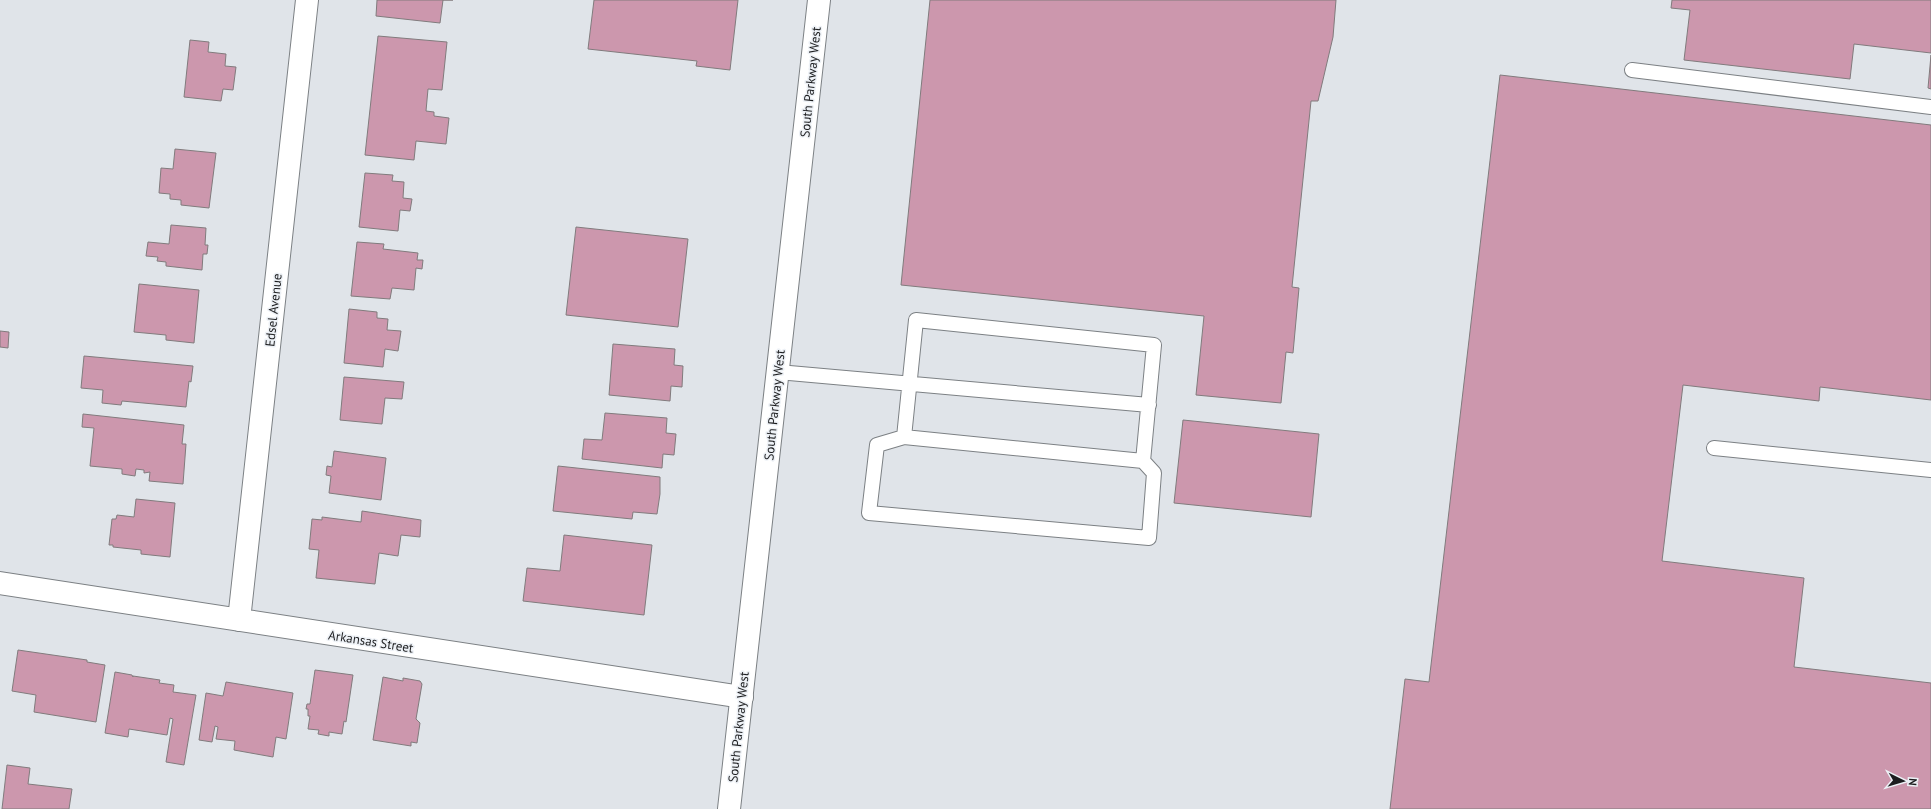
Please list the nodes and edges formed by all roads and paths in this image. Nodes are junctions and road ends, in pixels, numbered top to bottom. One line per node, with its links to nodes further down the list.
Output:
1 (307, 0): 13 (street, Edsel Avenue)
2 (819, 0): 5 (street, South Parkway West)
3 (1632, 70): 4 (lane)
4 (1931, 107)
5 (778, 372): 6 (lane); 14 (street, South Parkway West)
6 (910, 384): 7 (lane); 7 (lane); 8 (lane)
7 (1149, 405): 10 (lane)
8 (904, 438): 10 (lane); 10 (lane)
9 (1714, 448): 11 (lane)
10 (1143, 461)
11 (1931, 470)
12 (0, 583): 13 (street, Arkansas Street)
13 (239, 620): 14 (street, Arkansas Street)
14 (742, 697): 15 (street, South Parkway West)
15 (729, 809)

